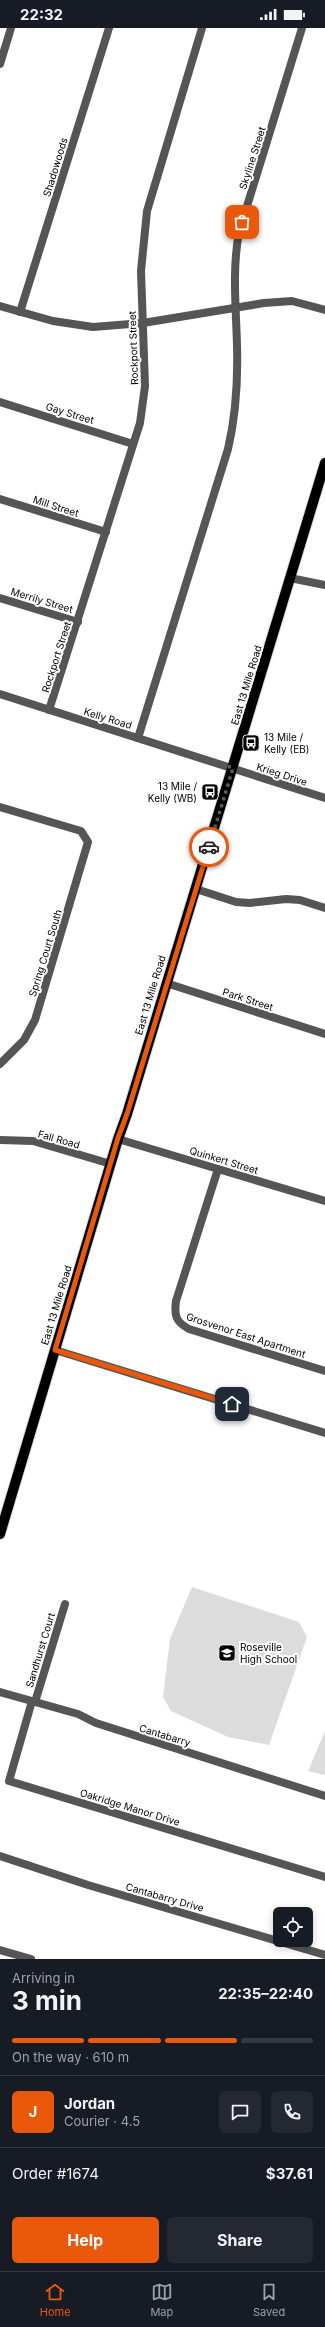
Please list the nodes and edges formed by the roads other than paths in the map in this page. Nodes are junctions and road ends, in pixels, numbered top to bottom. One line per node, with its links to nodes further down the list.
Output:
1 (11, 28): 5 (street)
2 (109, 28): 9 (street, Shadowoods)
3 (202, 28): 10 (street, Rockport Street)
4 (302, 28): 7 (street, Skyline Street)
5 (0, 64)
6 (0, 306): 9 (street)
7 (235, 307): 8 (street); 10 (street); 22 (street, Skyline Street)
8 (325, 310)
9 (20, 312): 10 (street)
10 (142, 322): 12 (street, Rockport Street)
11 (0, 402): 12 (street, Gay Street)
12 (133, 444): 15 (street, Rockport Street)
13 (325, 463): 16 (main road, East 13 Mile Road)
14 (0, 499): 15 (street, Mill Street)
15 (106, 532): 19 (street, Rockport Street)
16 (290, 578): 17 (street); 23 (main road, East 13 Mile Road)
17 (325, 585)
18 (0, 598): 19 (street, Merrily Street)
19 (78, 622): 21 (street, Rockport Street)
20 (0, 694): 21 (street, Kelly Road)
21 (49, 710): 22 (street, Kelly Road)
22 (138, 738): 23 (street, Kelly Road)
23 (233, 768): 24 (street, Krieg Drive); 26 (main road, East 13 Mile Road)
24 (325, 798)
25 (0, 807): 30 (street, Spring Court South)
26 (196, 890): 27 (street); 28 (main road, East 13 Mile Road)
27 (325, 908)
28 (166, 983): 29 (street, Park Street); 31 (main road, East 13 Mile Road)
29 (325, 1034)
30 (0, 1064)
31 (118, 1138): 33 (main road, East 13 Mile Road); 34 (street, Quinkert Street)
32 (0, 1140): 33 (street, Fall Road)
33 (111, 1164): 36 (main road, East 13 Mile Road)
34 (218, 1169): 35 (street, Quinkert Street); 37 (street, Grosvenor East Apartment)
35 (325, 1201)
36 (55, 1350): 38 (street); 39 (main road, East 13 Mile Road)
37 (325, 1371)
38 (325, 1433)
39 (0, 1534)
40 (65, 1604): 42 (street, Sandhurst Court)
41 (0, 1692): 42 (street, Cantabarry)
42 (33, 1701): 43 (street, Cantabarry); 45 (street, Oakridge Manor Drive)
43 (325, 1796)
44 (0, 1856): 47 (street, Cantabarry Drive)
45 (325, 1877)
46 (0, 1950): 48 (street)
47 (325, 1955)
48 (31, 1959)

